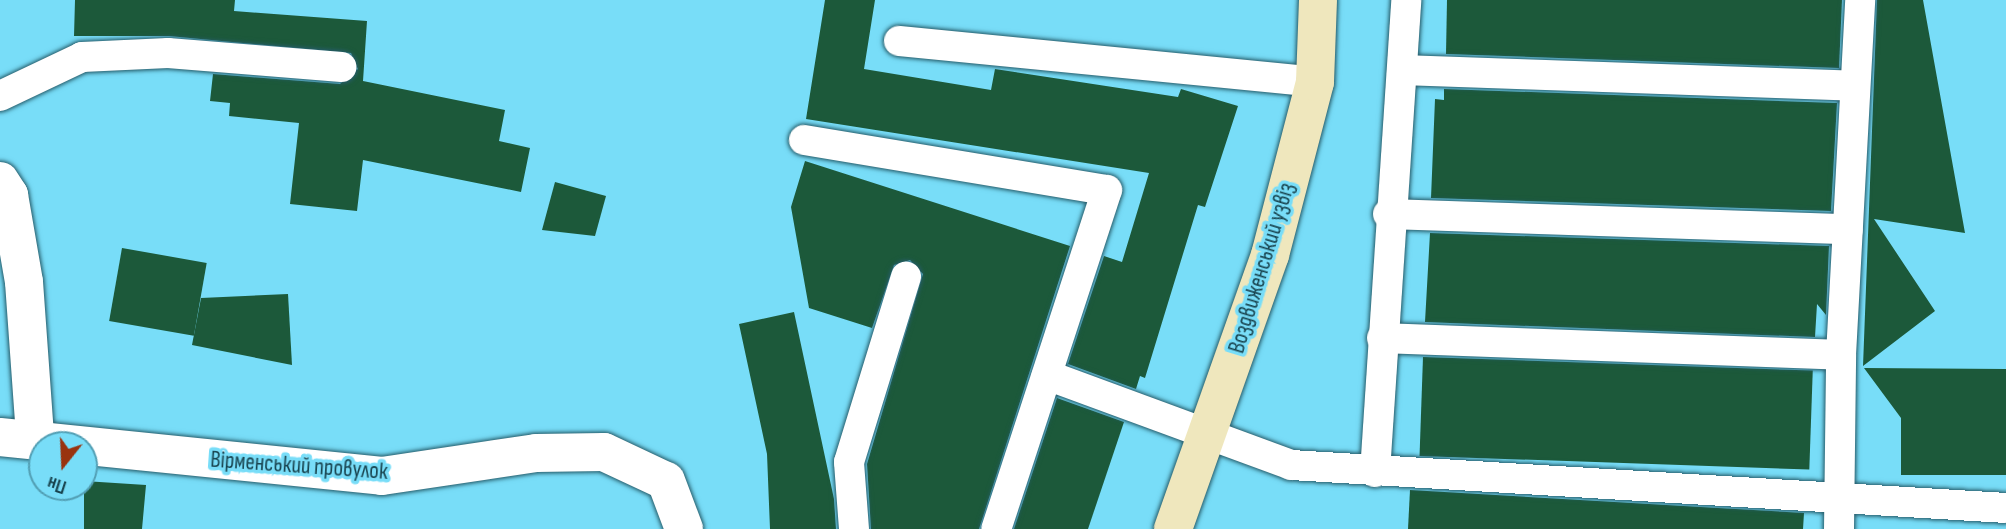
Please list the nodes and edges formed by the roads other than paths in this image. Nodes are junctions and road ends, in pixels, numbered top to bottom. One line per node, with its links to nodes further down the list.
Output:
1 (1318, 0): 7 (street, Воздвиженський узвіз)
2 (1406, 0): 6 (lane)
3 (1860, 0): 8 (lane)
4 (899, 41): 7 (lane)
5 (341, 67): 9 (lane)
6 (1402, 71): 8 (lane); 12 (lane)
7 (1315, 82): 18 (street, Воздвиженський узвіз)
8 (1855, 86): 13 (lane)
9 (0, 96)
10 (804, 140): 17 (lane)
11 (0, 181): 19 (street)
12 (1388, 214): 13 (lane); 15 (lane)
13 (1847, 229): 16 (lane)
14 (906, 277): 24 (lane)
15 (1382, 338): 16 (lane); 20 (lane)
16 (1841, 355): 21 (lane)
17 (1048, 375): 18 (lane); 25 (lane)
18 (1207, 434): 20 (lane); 26 (street, Воздвиженський узвіз)
19 (18, 437): 23 (street, Вірменський провулок)
20 (1376, 471): 21 (lane)
21 (1841, 498): 22 (lane); 27 (lane)
22 (2006, 508)
23 (684, 529)
24 (854, 529)
25 (996, 529)
26 (1173, 529)
27 (1839, 529)

